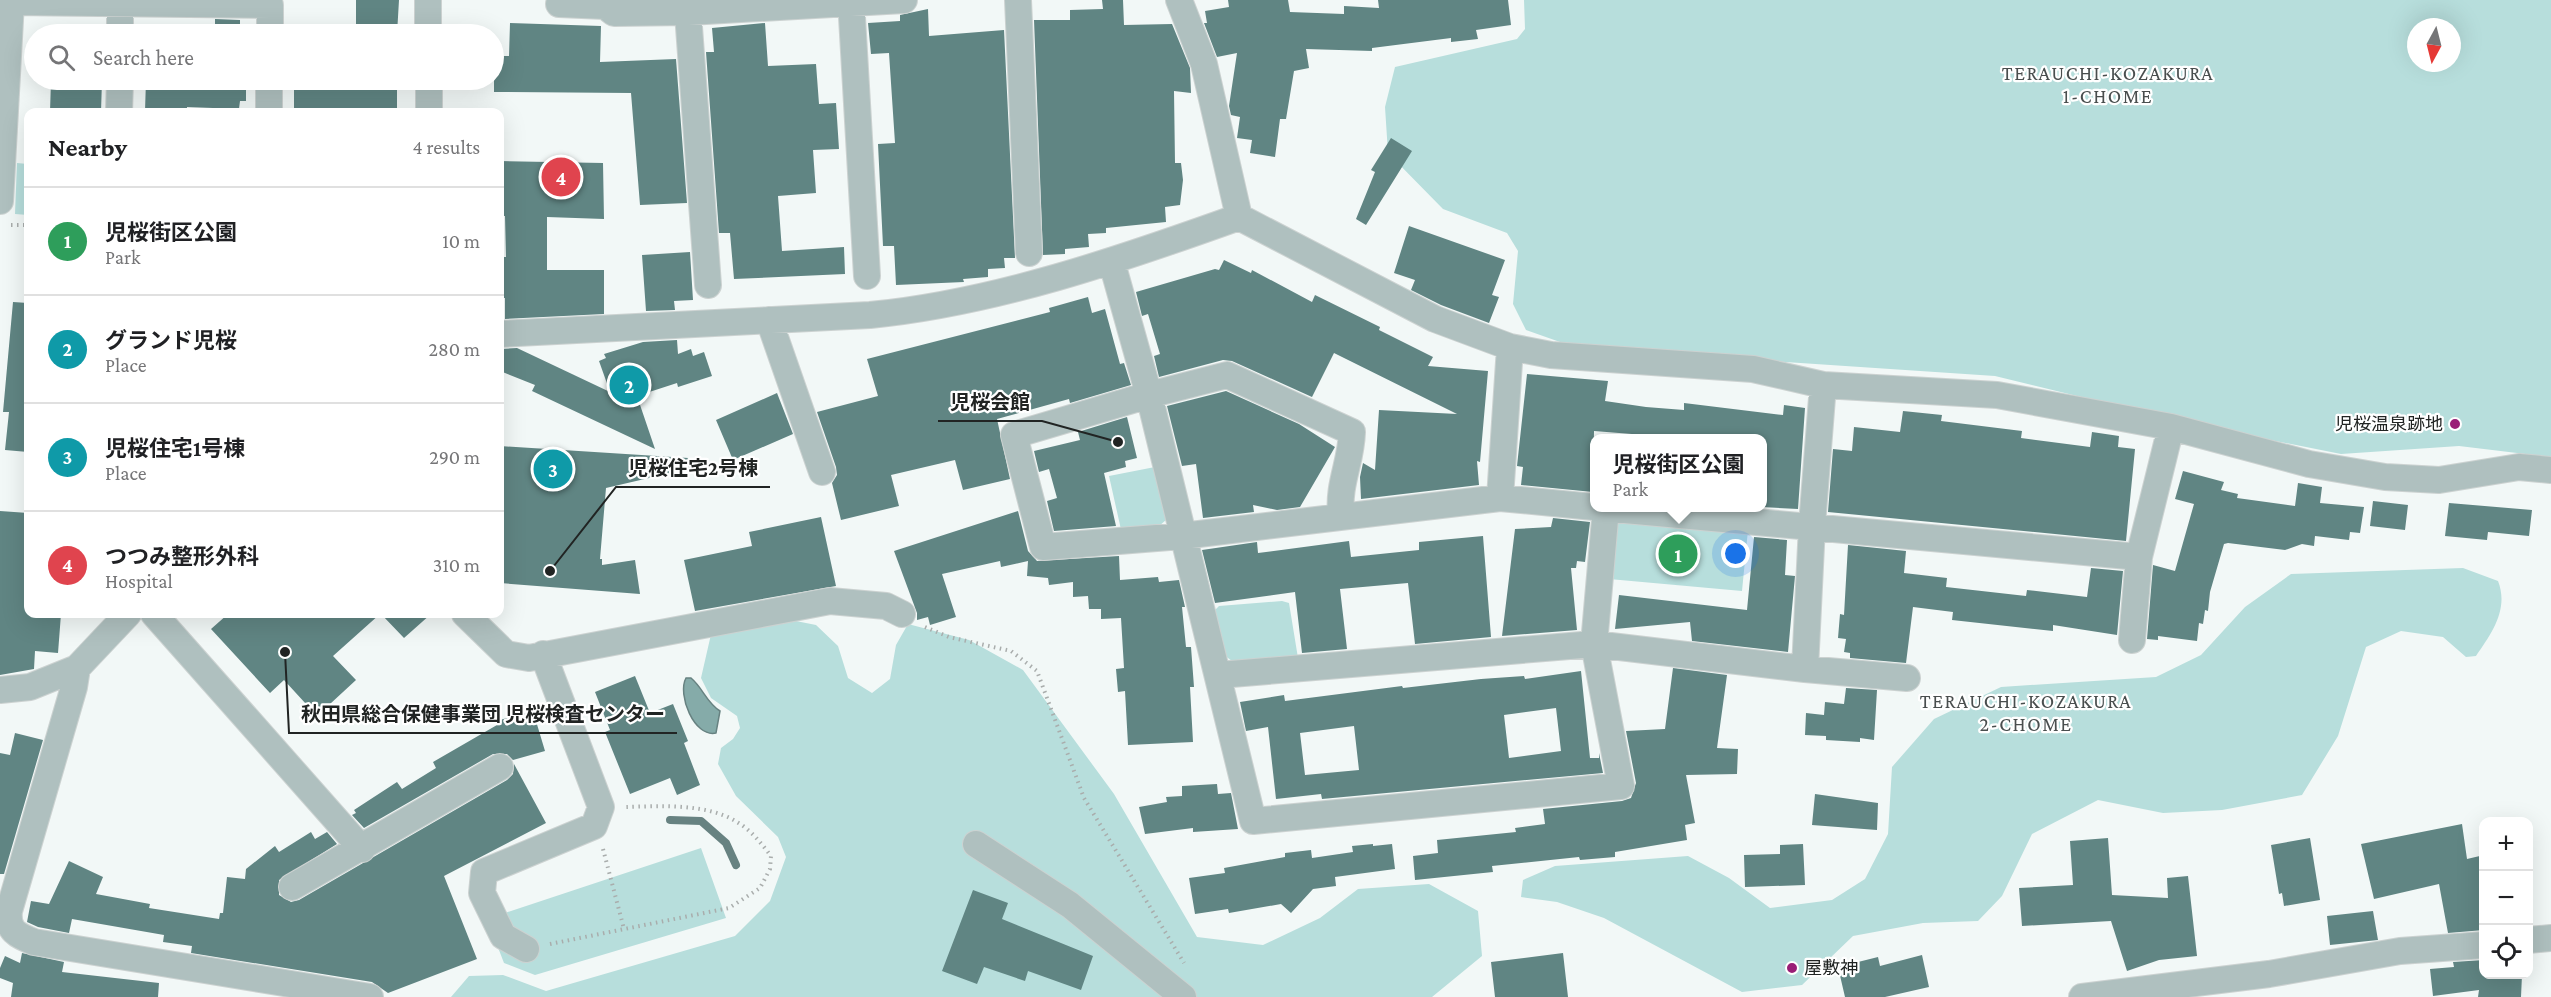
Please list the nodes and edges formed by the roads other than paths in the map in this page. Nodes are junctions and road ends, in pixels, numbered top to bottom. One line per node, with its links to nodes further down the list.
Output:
1 (428, 0): 11 (street)
2 (904, 0): 5 (street)
3 (1018, 0): 20 (street)
4 (1179, 0): 19 (street)
5 (851, 2): 8 (street); 22 (street)
6 (120, 3): 9 (street); 10 (street); 18 (street)
7 (559, 4): 8 (street)
8 (688, 6): 23 (street)
9 (120, 24)
10 (270, 24)
11 (428, 24)
12 (120, 90): 15 (street)
13 (269, 90): 16 (street)
14 (429, 90): 17 (street)
15 (119, 108)
16 (269, 108)
17 (429, 108)
18 (0, 201)
19 (1239, 218): 21 (street); 26 (street)
20 (1029, 253)
21 (1112, 263): 24 (street); 28 (street)
22 (867, 276)
23 (708, 285)
24 (769, 320): 25 (street); 31 (street)
25 (504, 334)
26 (1510, 347): 27 (street); 32 (street)
27 (1823, 386): 29 (street); 37 (street)
28 (1149, 395): 36 (street); 38 (street); 38 (street)
29 (2171, 427): 30 (street); 39 (street)
30 (2551, 470)
31 (822, 472)
32 (1500, 498): 33 (street); 36 (street)
33 (1590, 507)
34 (1605, 512): 45 (street)
35 (1654, 512): 37 (street)
36 (1341, 515): 38 (street)
37 (1812, 525): 39 (street); 48 (street)
38 (1182, 536): 49 (street)
39 (2139, 557): 44 (street)
40 (902, 614): 46 (street)
41 (122, 618): 47 (street)
42 (158, 618): 54 (street)
43 (469, 618): 46 (street)
44 (2132, 640)
45 (1594, 644): 48 (street); 49 (street); 49 (street)
46 (543, 654): 59 (street)
47 (77, 668): 51 (street); 61 (street)
48 (1805, 669): 50 (street)
49 (1219, 675)
50 (1907, 678)
51 (0, 690)
52 (500, 767): 54 (street)
53 (976, 844): 62 (street)
54 (362, 849): 55 (street)
55 (292, 887)
56 (2551, 938): 57 (street)
57 (2533, 940)
58 (2479, 945): 60 (street)
59 (526, 949)
60 (2269, 986): 63 (street)
61 (370, 997)
62 (1183, 997)
63 (2082, 997)

